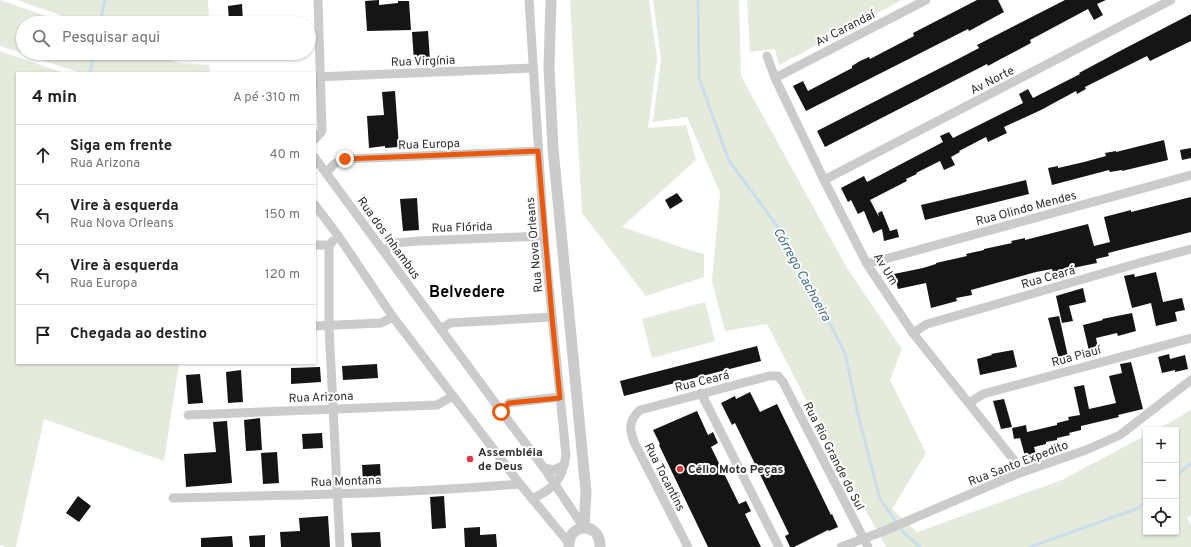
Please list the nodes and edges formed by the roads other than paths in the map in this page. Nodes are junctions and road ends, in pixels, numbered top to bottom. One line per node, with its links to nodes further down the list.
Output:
1 (318, 0): 8 (street)
2 (529, 0): 7 (street, Rua Nova Orleans)
3 (551, 0): 46 (street)
4 (926, 0): 9 (street, Av Carandaí)
5 (1171, 0): 15 (street, Av Norte)
6 (767, 56): 9 (street, Av Um)
7 (533, 68): 8 (street, Rua Virgínia); 11 (street, Rua Nova Orleans)
8 (318, 77): 10 (street)
9 (775, 78): 15 (street, Av Um)
10 (316, 138)
11 (538, 151): 13 (street, Rua Europa); 17 (street, Rua Nova Orleans)
12 (316, 159): 13 (street, Rua dos Inhambus)
13 (326, 173): 22 (street, Rua dos Inhambus)
14 (1191, 175): 23 (street, Rua Olindo Mendes)
15 (824, 180): 23 (street, Av Um)
16 (316, 207): 18 (street)
17 (544, 236): 22 (street, Rua Flórida); 25 (street, Rua Nova Orleans)
18 (339, 237): 19 (street); 24 (street)
19 (329, 244): 20 (street); 27 (street)
20 (316, 245)
21 (1191, 249): 29 (street, Rua Ceará)
22 (383, 251): 28 (street, Rua dos Inhambus)
23 (867, 264): 29 (street, Av Um)
24 (393, 317): 27 (street); 34 (street)
25 (552, 317): 28 (street); 35 (street, Rua Nova Orleans)
26 (316, 326): 27 (street)
27 (330, 326): 37 (street)
28 (441, 329): 38 (street, Rua dos Inhambus)
29 (914, 333): 36 (street, Av Um)
30 (1191, 338): 36 (street, Rua Piauí)
31 (778, 376): 33 (street, Rua Ceará); 52 (street, Rua Rio Grande do Sul)
32 (1191, 380): 43 (street, Rua Santo Expedito)
33 (701, 393): 40 (street, Rua Ceará); 57 (street)
34 (453, 396): 37 (street, Rua Arizona); 44 (street)
35 (560, 398): 38 (street); 41 (street, Rua Nova Orleans)
36 (969, 403): 43 (street, Av Um)
37 (334, 409): 39 (street, Rua Arizona); 47 (street)
38 (501, 412): 42 (street, Rua dos Inhambus)
39 (188, 414)
40 (634, 416): 56 (street, Rua Tocantins)
41 (564, 465): 42 (street); 45 (street, Rua Nova Orleans)
42 (544, 468): 45 (street, Rua dos Inhambus)
43 (1017, 474): 52 (street, Rua Santo Expedito)
44 (520, 484): 47 (street, Rua Montana); 49 (street)
45 (556, 484): 49 (street); 50 (street, Rua dos Inhambus)
46 (586, 492): 50 (street); 51 (street)
47 (338, 494): 48 (street, Rua Montana); 54 (street)
48 (173, 498)
49 (532, 498): 53 (street)
50 (584, 528): 51 (street); 53 (street)
51 (596, 532): 55 (street)
52 (865, 543): 58 (street, Rua Santo Expedito)
53 (569, 544)
54 (340, 547)
55 (601, 547)
56 (688, 547)
57 (779, 547)
58 (841, 547)

